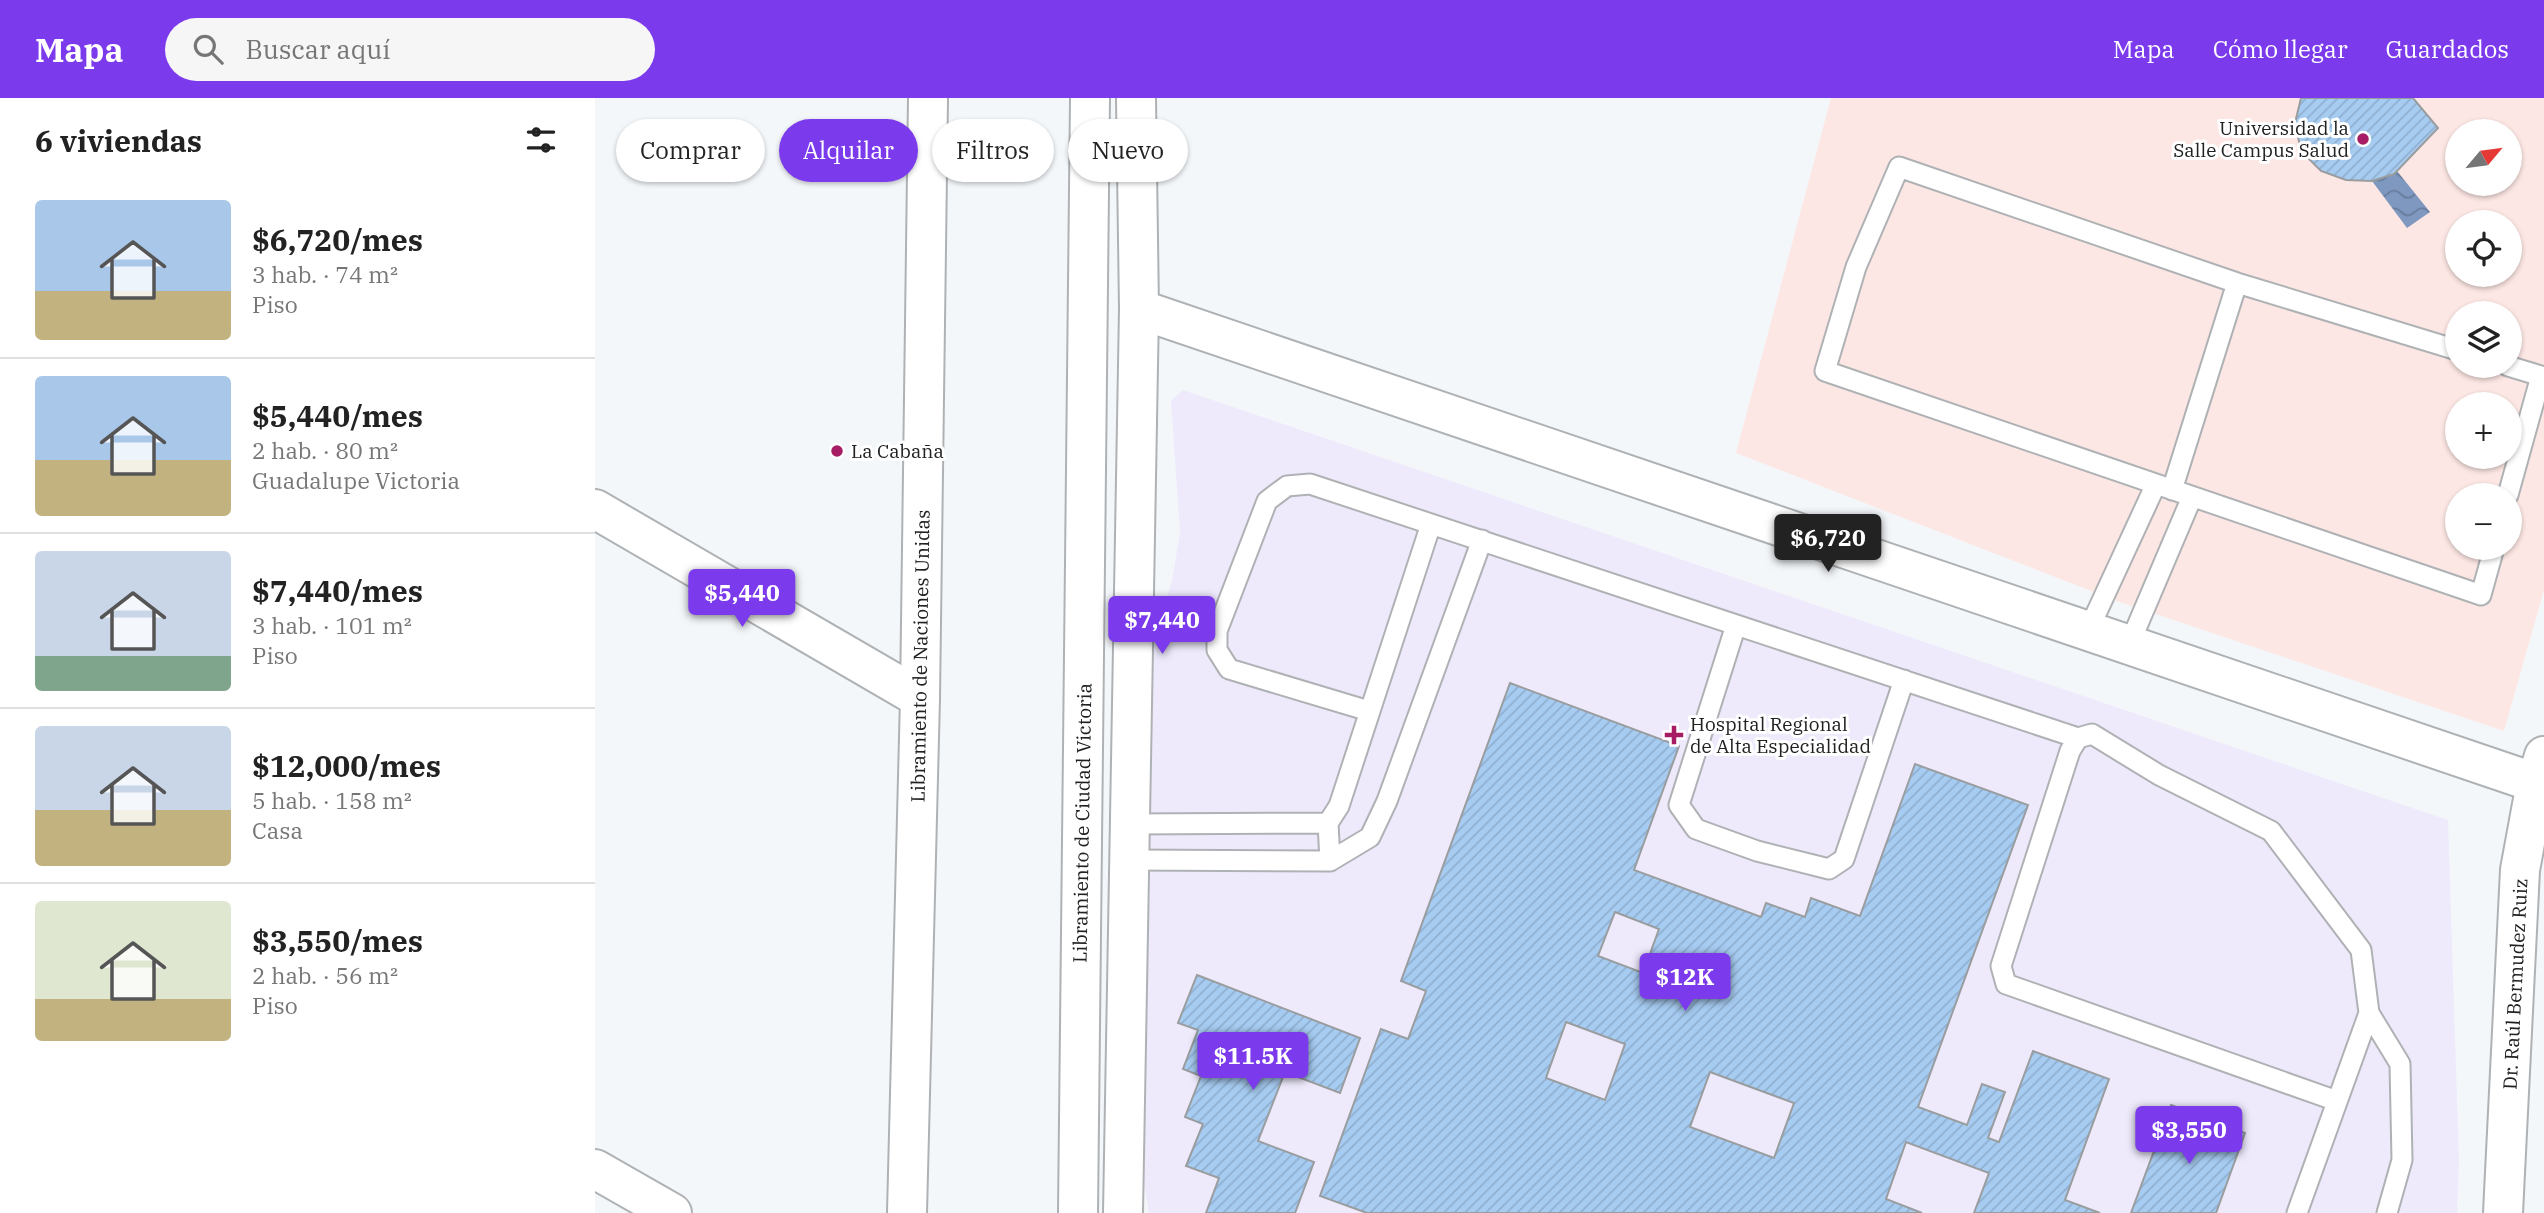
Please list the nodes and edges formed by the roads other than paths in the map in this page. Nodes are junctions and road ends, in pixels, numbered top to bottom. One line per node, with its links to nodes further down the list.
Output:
1 (928, 98): 19 (main road, Libramiento de Naciones Unidas)
2 (1090, 98): 31 (main road, Libramiento de Ciudad Victoria)
3 (1136, 98): 5 (main road)
4 (2237, 283): 6 (lane); 9 (lane); 9 (lane)
5 (1139, 309): 16 (main road); 24 (main road)
6 (2445, 346)
7 (2522, 370): 8 (lane)
8 (2511, 483)
9 (2164, 487): 10 (lane); 16 (lane)
10 (2192, 497): 14 (lane); 17 (lane)
11 (595, 509): 19 (main road)
12 (1431, 523): 13 (lane); 20 (lane); 20 (lane)
13 (1482, 540): 15 (lane); 25 (lane)
14 (2491, 560)
15 (1736, 625): 18 (lane); 18 (lane)
16 (2088, 631): 17 (main road)
17 (2129, 645): 22 (main road)
18 (1904, 680): 21 (lane)
19 (920, 698): 30 (main road, Libramiento de Naciones Unidas)
20 (1369, 711): 23 (lane)
21 (2078, 738): 26 (lane); 27 (lane)
22 (2540, 770): 35 (main road, Dr. Raúl Bermudez Ruiz)
23 (1328, 823): 24 (lane); 25 (lane)
24 (1129, 842): 25 (lane); 32 (main road)
25 (1330, 861)
26 (2368, 1013): 27 (lane); 34 (lane)
27 (2337, 1101): 33 (lane)
28 (595, 1169): 29 (main road)
29 (672, 1213)
30 (907, 1213)
31 (1078, 1213)
32 (1123, 1213)
33 (2297, 1213)
34 (2387, 1213)
35 (2503, 1213)

